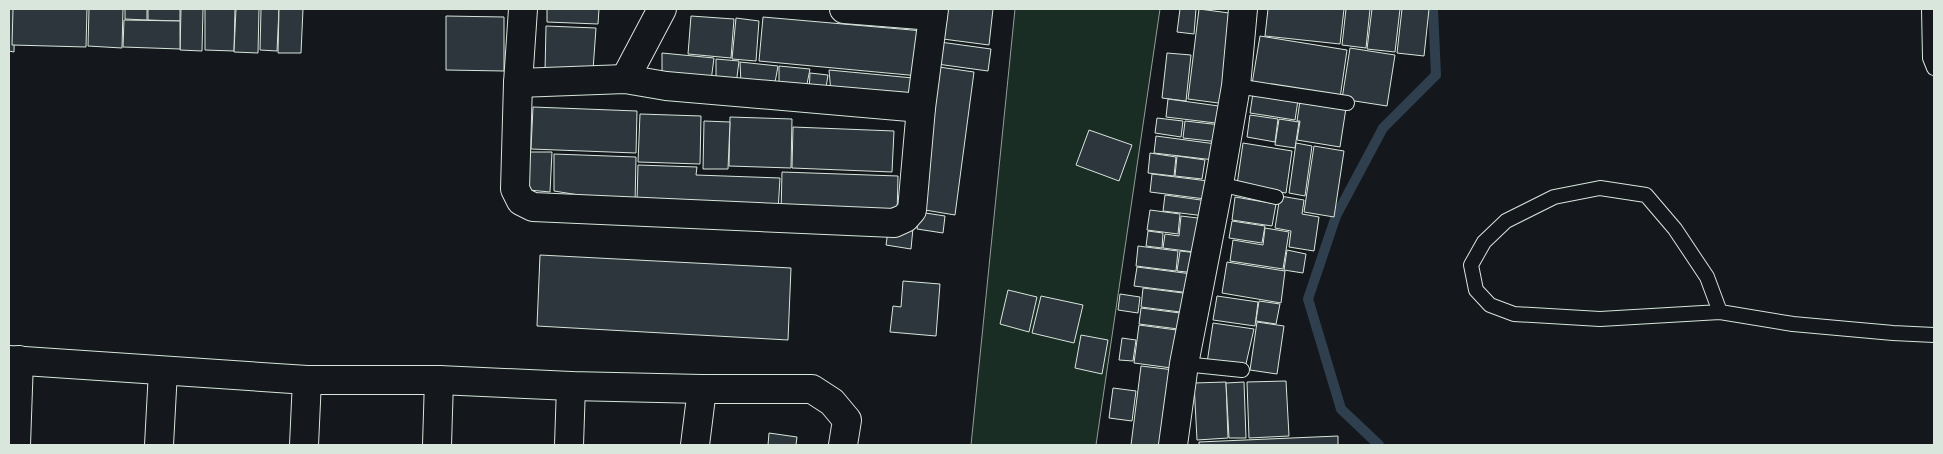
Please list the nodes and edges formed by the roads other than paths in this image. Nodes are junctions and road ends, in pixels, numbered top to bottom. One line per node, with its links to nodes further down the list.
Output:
1 (523, 9): 9 (street)
2 (662, 9): 8 (street)
3 (844, 9): 6 (street)
4 (1243, 9): 10 (street)
5 (1929, 9): 7 (lane)
6 (934, 12): 12 (street)
7 (1934, 68)
8 (625, 79): 9 (street); 12 (street)
9 (518, 83): 12 (street)
10 (1236, 86): 11 (lane); 13 (street)
11 (1346, 103)
12 (922, 108)
13 (1220, 184): 14 (lane); 18 (street)
14 (1276, 197)
15 (1720, 312): 15 (lane); 16 (lane)
16 (1934, 335)
17 (14, 360): 20 (street); 25 (street)
18 (1184, 364): 19 (lane); 32 (street)
19 (1242, 370)
20 (163, 371): 21 (street); 26 (street)
21 (307, 380): 22 (street); 27 (street)
22 (439, 380): 23 (street); 28 (street)
23 (571, 386): 24 (street); 29 (street)
24 (702, 389): 30 (street); 31 (street)
25 (16, 445)
26 (159, 445)
27 (304, 445)
28 (437, 445)
29 (569, 445)
30 (696, 445)
31 (843, 445)
32 (1173, 445)

